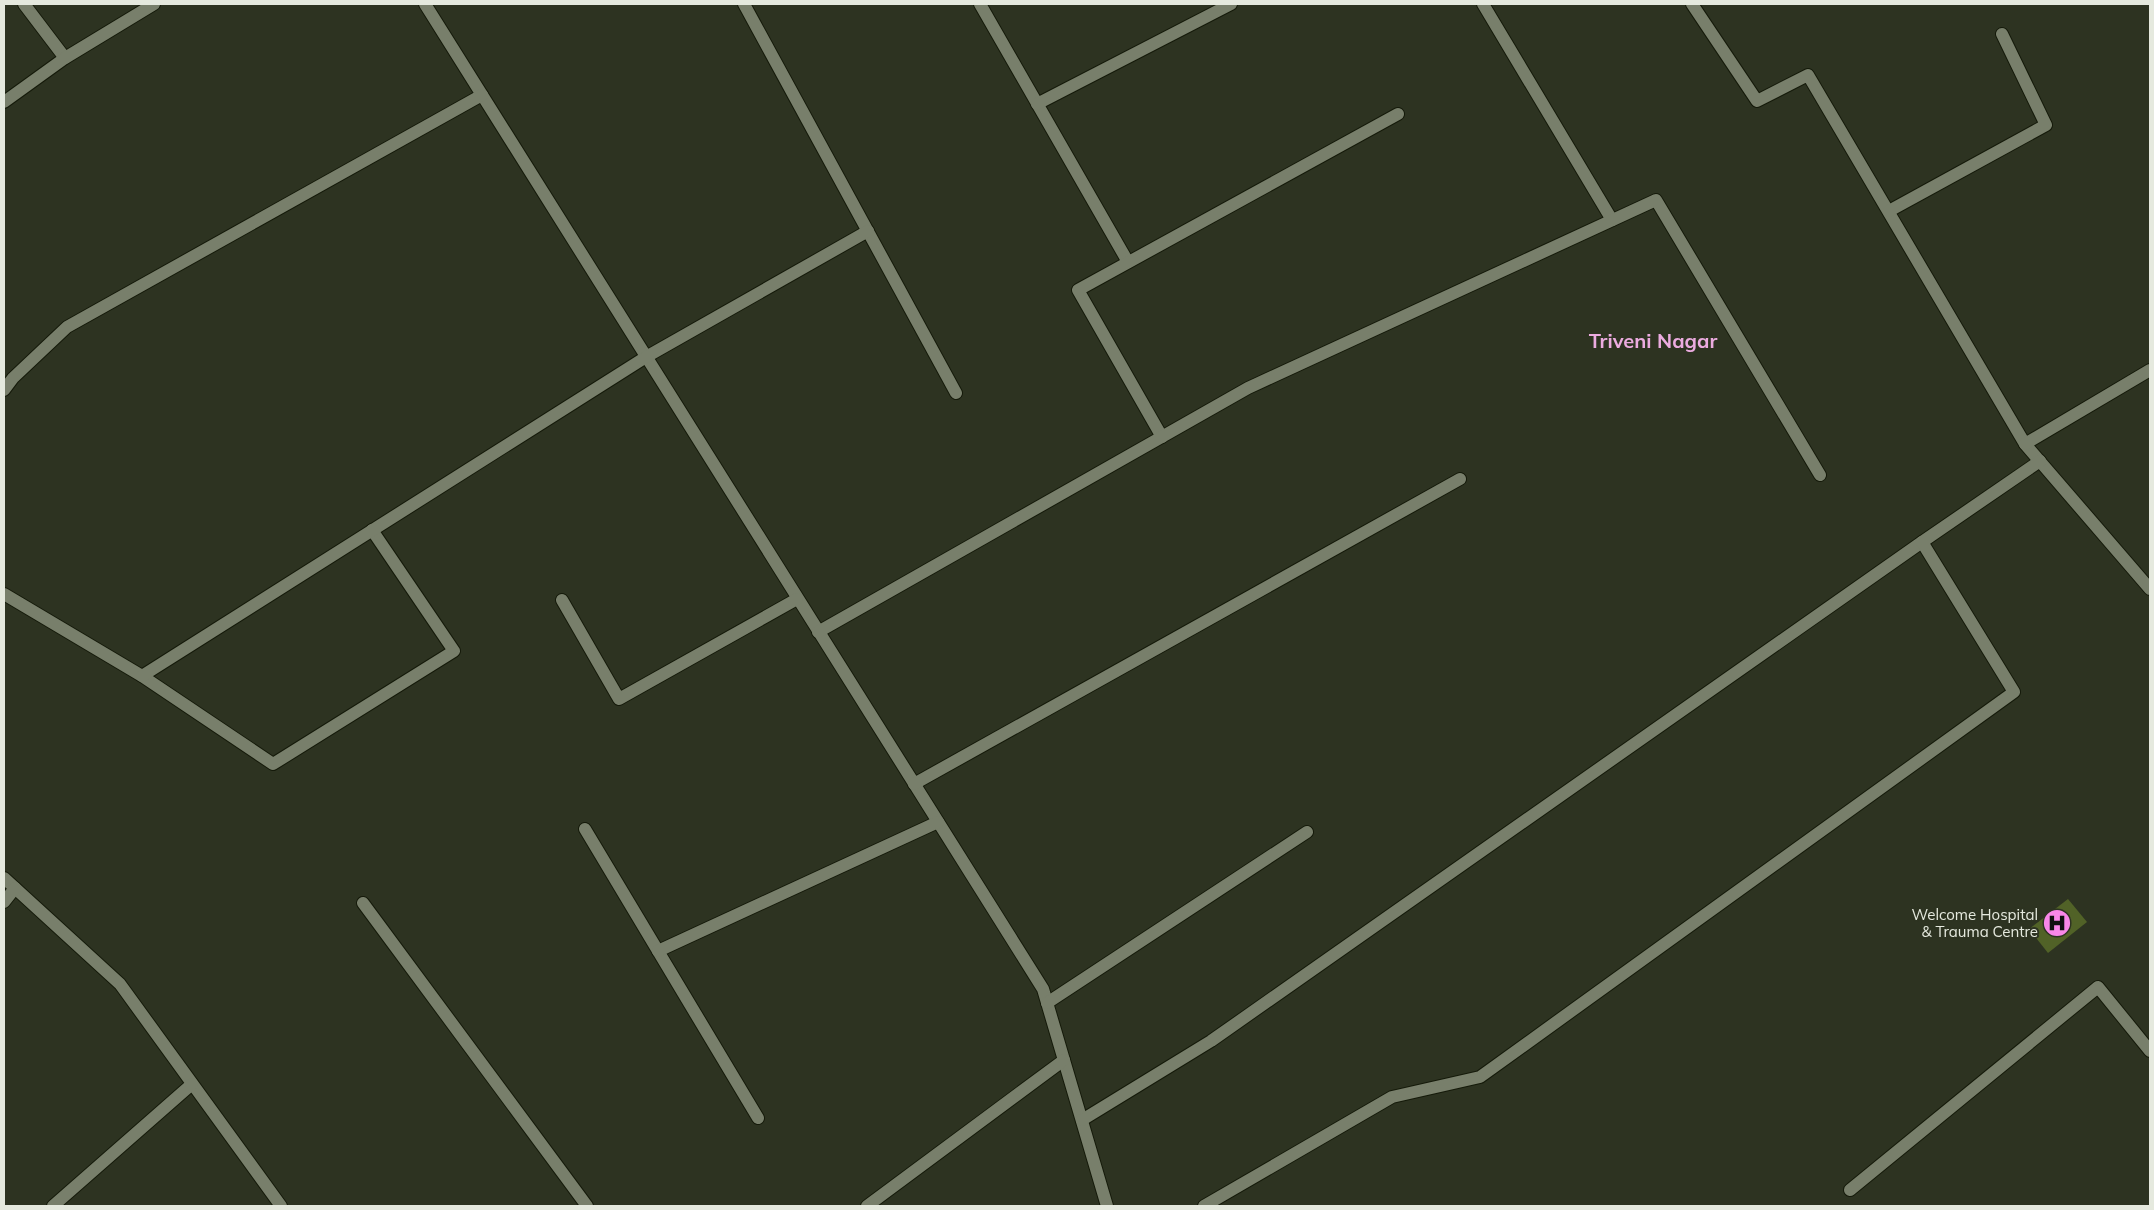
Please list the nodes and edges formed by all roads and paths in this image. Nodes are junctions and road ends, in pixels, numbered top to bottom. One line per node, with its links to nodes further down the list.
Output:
1 (24, 4): 10 (street)
2 (154, 4): 10 (street)
3 (425, 4): 11 (street)
4 (744, 4): 17 (street)
5 (980, 4): 13 (street)
6 (1231, 4): 13 (street)
7 (1483, 4): 16 (street)
8 (1692, 4): 15 (street)
9 (2002, 34): 15 (street)
10 (64, 58): 12 (street)
11 (482, 95): 19 (street); 21 (street)
12 (4, 102)
13 (1037, 104): 18 (street)
14 (1398, 114): 18 (street)
15 (1889, 212): 24 (street)
16 (1612, 220): 23 (street); 26 (street)
17 (868, 231): 19 (street); 22 (street)
18 (1128, 262): 23 (street)
19 (646, 357): 28 (street); 32 (street)
20 (2150, 370): 24 (street)
21 (4, 390)
22 (956, 393)
23 (1162, 437): 34 (street)
24 (2026, 444): 25 (street)
25 (2040, 461): 29 (street); 30 (street)
26 (1820, 474)
27 (1460, 479): 36 (street)
28 (372, 530): 35 (street); 35 (street)
29 (1922, 542): 50 (street); 57 (street)
30 (2150, 589)
31 (4, 594): 35 (street)
32 (797, 598): 33 (street); 34 (street)
33 (562, 600)
34 (818, 632): 36 (street)
35 (142, 676)
36 (914, 784): 37 (street)
37 (938, 822): 44 (street); 45 (street)
38 (585, 829): 44 (street)
39 (1307, 832): 45 (street)
40 (4, 878): 41 (street)
41 (15, 888): 42 (street); 48 (street)
42 (4, 902)
43 (363, 903): 54 (street)
44 (658, 952): 49 (street)
45 (1047, 1003): 47 (street)
46 (2150, 1052): 51 (street)
47 (1064, 1060): 50 (street); 55 (street)
48 (192, 1084): 52 (street); 53 (street)
49 (758, 1118)
50 (1082, 1120): 56 (street)
51 (1850, 1190)
52 (54, 1206)
53 (281, 1206)
54 (587, 1206)
55 (867, 1206)
56 (1107, 1206)
57 (1204, 1206)

